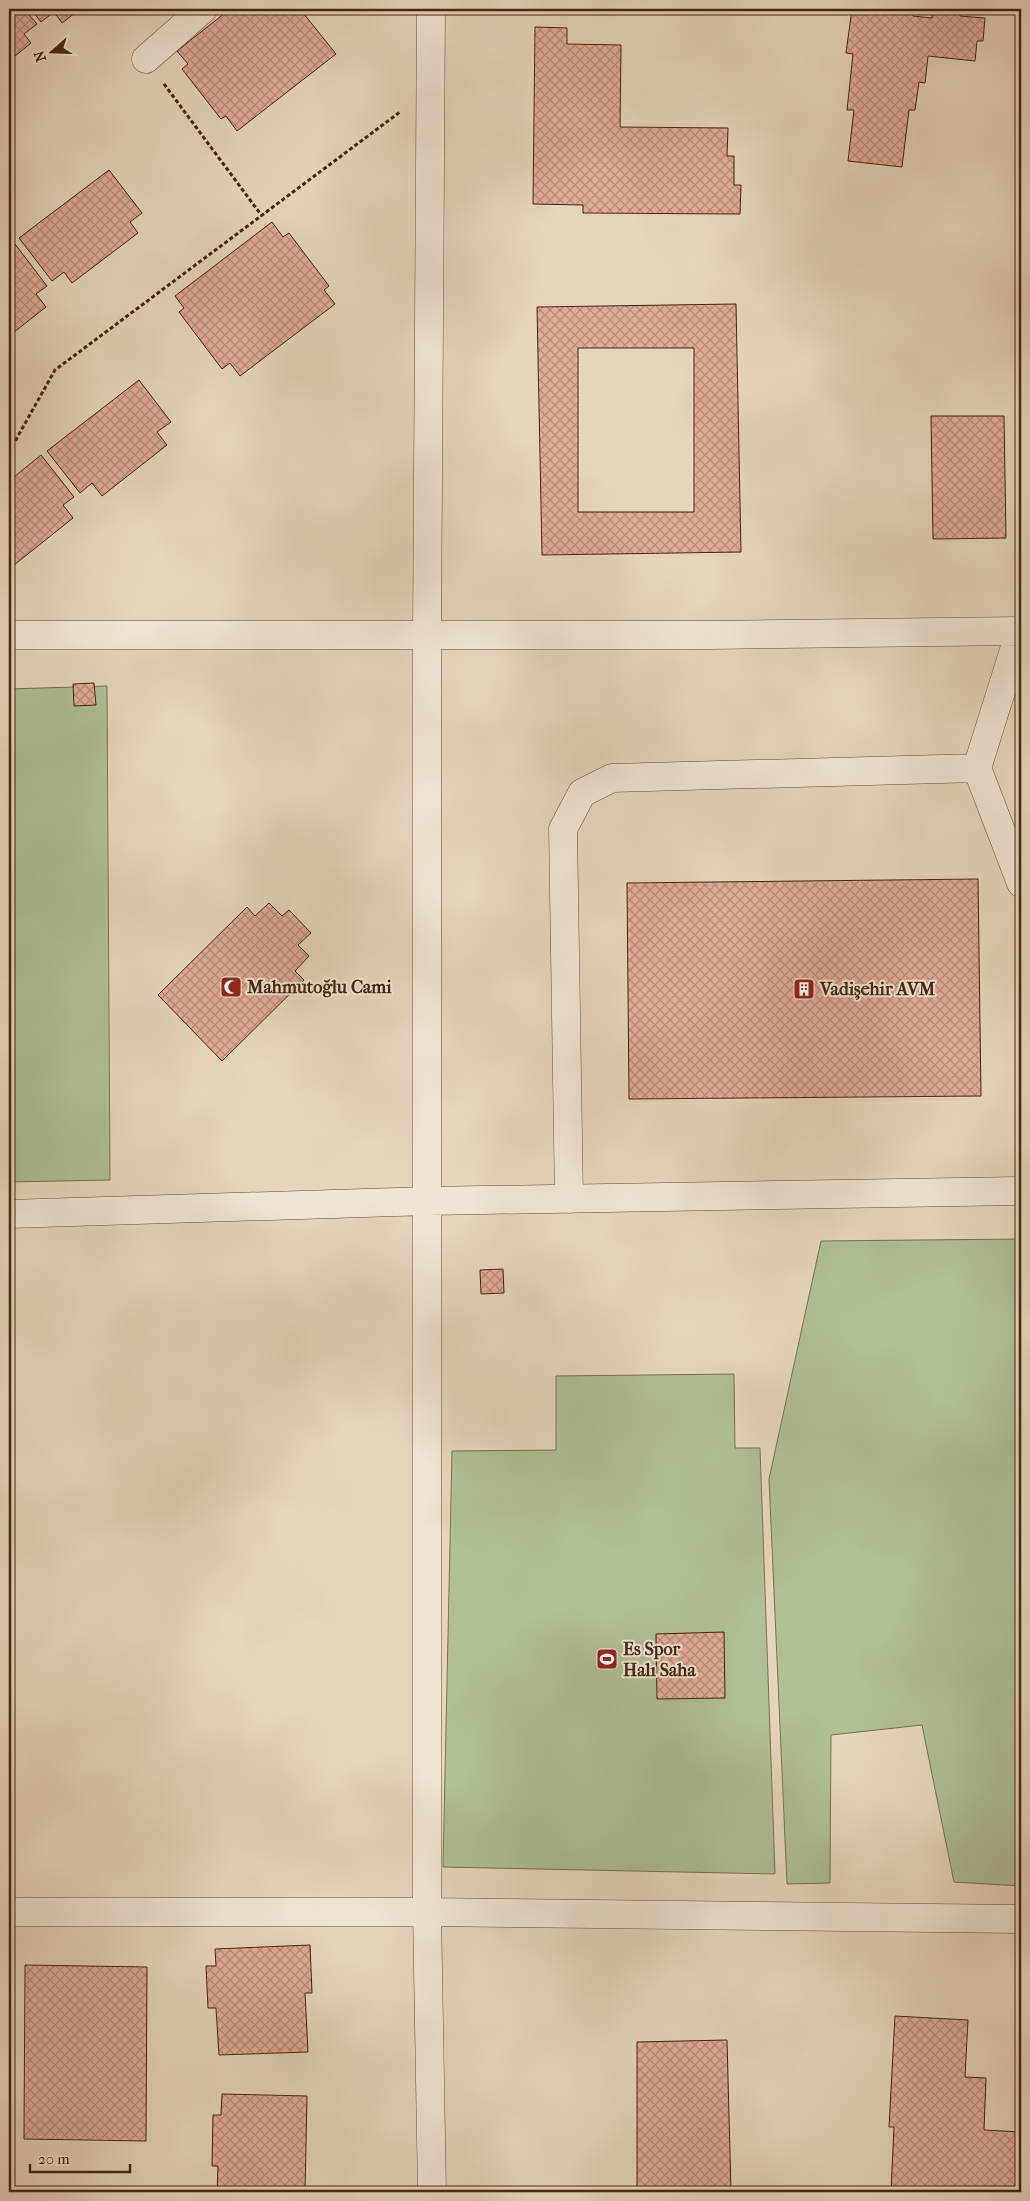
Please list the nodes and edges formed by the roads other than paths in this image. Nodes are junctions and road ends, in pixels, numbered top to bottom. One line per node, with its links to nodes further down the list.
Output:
1 (203, 9): 3 (street)
2 (431, 9): 5 (street)
3 (146, 59)
4 (1021, 631): 5 (street); 7 (street)
5 (427, 634): 6 (street); 11 (street)
6 (9, 635)
7 (977, 768): 8 (street); 10 (street)
8 (1021, 883)
9 (1021, 1191): 10 (street)
10 (569, 1199): 11 (street)
11 (428, 1201): 12 (street); 14 (street)
12 (9, 1214)
13 (9, 1912): 14 (street)
14 (427, 1912): 15 (street); 16 (street)
15 (1021, 1919)
16 (432, 2192)

